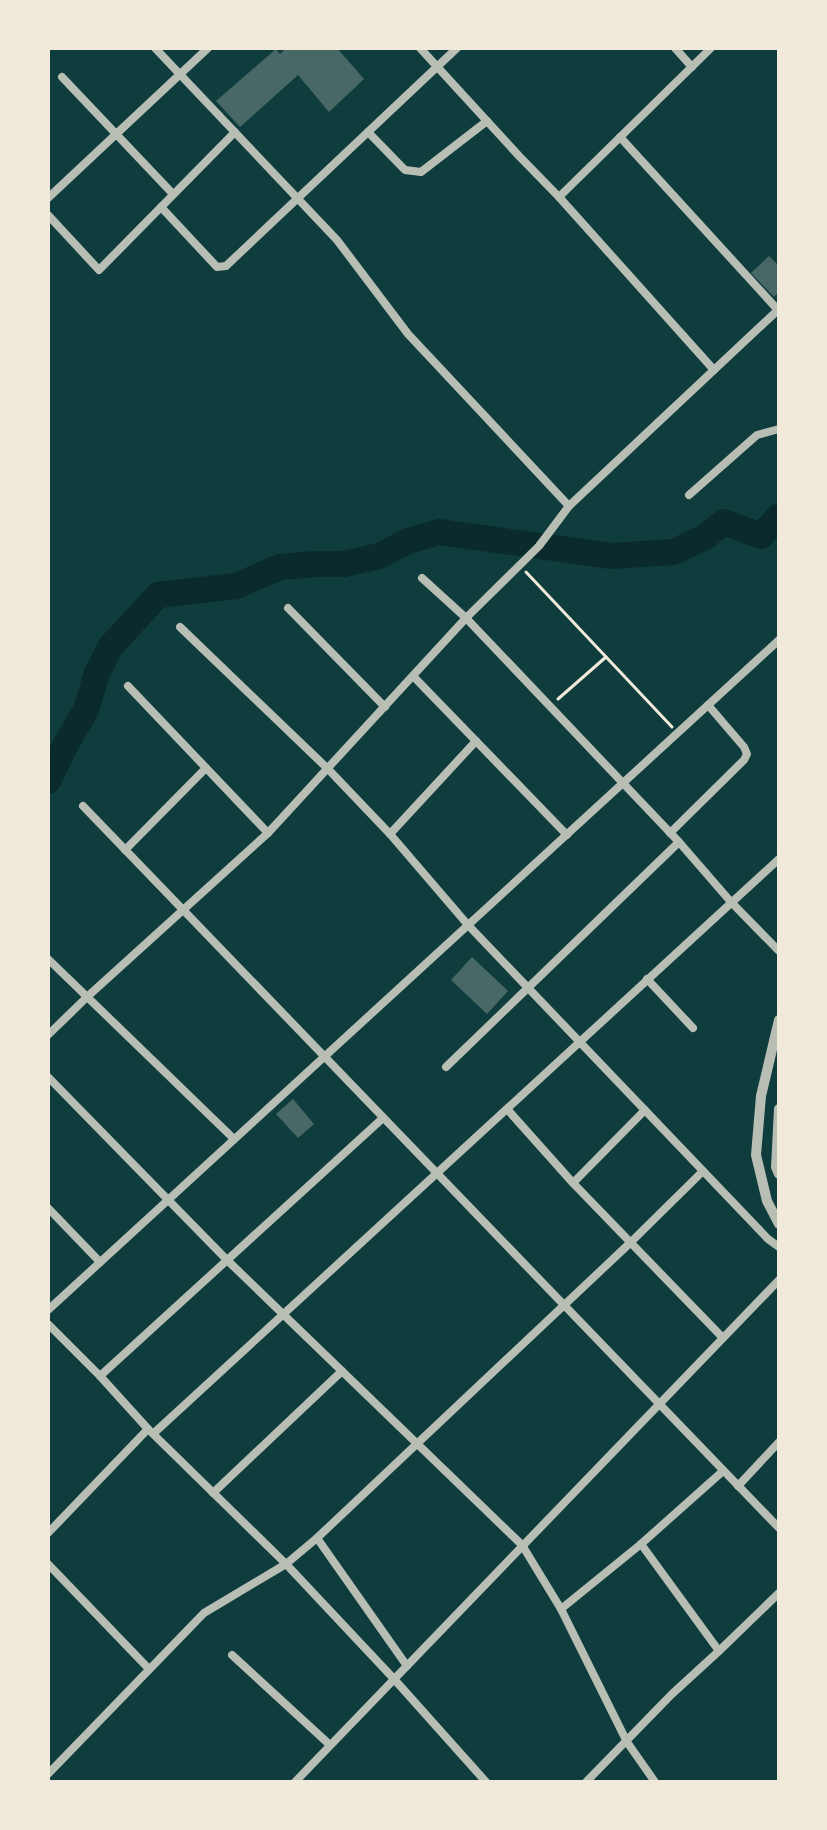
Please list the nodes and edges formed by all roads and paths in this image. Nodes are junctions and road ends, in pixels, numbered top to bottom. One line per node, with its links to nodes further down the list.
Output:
1 (155, 48): 9 (street)
2 (208, 48): 9 (street)
3 (420, 48): 7 (street)
4 (457, 48): 7 (street)
5 (675, 48): 8 (street)
6 (711, 48): 8 (street)
7 (437, 67): 11 (street); 13 (street)
8 (692, 67): 15 (street)
9 (180, 75): 12 (street); 14 (street)
10 (62, 77): 14 (street)
11 (487, 121): 13 (street); 17 (street)
12 (235, 132): 16 (street); 19 (street)
13 (368, 132): 19 (street)
14 (116, 134): 16 (street); 18 (street)
15 (620, 137): 17 (street); 22 (street)
16 (173, 194): 20 (street)
17 (559, 197): 23 (street)
18 (48, 198)
19 (299, 198): 20 (street); 26 (street)
20 (161, 207): 21 (street)
21 (48, 215)
22 (779, 310): 23 (street)
23 (714, 370): 26 (street)
24 (779, 429): 25 (street)
25 (689, 495)
26 (569, 506): 27 (street)
27 (521, 566): 30 (street); 33 (path)
28 (422, 578): 30 (street)
29 (288, 608): 37 (street)
30 (466, 618): 34 (street); 38 (street)
31 (180, 627): 42 (street)
32 (779, 640): 36 (street)
33 (606, 657): 38 (path); 39 (path)
34 (413, 676): 37 (street); 40 (street)
35 (128, 686): 41 (street)
36 (708, 705): 39 (street); 46 (street)
37 (385, 707): 42 (street)
38 (549, 707): 43 (street)
39 (678, 733): 43 (street)
40 (476, 741): 47 (street); 48 (street)
41 (206, 768): 45 (street); 50 (street)
42 (328, 769): 45 (street); 47 (street)
43 (623, 783): 46 (street); 48 (street)
44 (83, 806): 50 (street)
45 (268, 833): 53 (street)
46 (670, 833): 49 (street)
47 (390, 834): 54 (street)
48 (567, 835): 54 (street)
49 (679, 842): 52 (street); 58 (street)
50 (125, 850): 53 (street)
51 (779, 859): 52 (street)
52 (731, 902): 55 (street); 57 (street)
53 (183, 910): 59 (street); 64 (street)
54 (468, 925): 58 (street); 64 (street)
55 (779, 951)
56 (48, 959): 59 (street)
57 (647, 979): 61 (street); 63 (street)
58 (528, 989): 63 (street); 65 (street)
59 (87, 997): 62 (street); 71 (street)
60 (779, 1020): 78 (street)
61 (693, 1028)
62 (48, 1035)
63 (580, 1041): 67 (street); 69 (street)
64 (324, 1057): 70 (street); 71 (street)
65 (446, 1067)
66 (48, 1077): 76 (street)
67 (507, 1109): 73 (street); 75 (street)
68 (779, 1109): 74 (street)
69 (645, 1110): 72 (street); 75 (street)
70 (383, 1118): 73 (street); 81 (street)
71 (234, 1139): 76 (street)
72 (703, 1171): 79 (street); 80 (street)
73 (437, 1173): 84 (street); 86 (street)
74 (779, 1174)
75 (573, 1183): 79 (street)
76 (168, 1200): 81 (street); 82 (street)
77 (48, 1208): 82 (street)
78 (779, 1224)
79 (630, 1243): 84 (street); 88 (street)
80 (779, 1247)
81 (227, 1260): 86 (street); 90 (street)
82 (100, 1262): 85 (street)
83 (779, 1280): 88 (street)
84 (563, 1305): 91 (street); 94 (street)
85 (48, 1310)
86 (283, 1314): 89 (street); 92 (street)
87 (48, 1324): 90 (street)
88 (723, 1338): 91 (street)
89 (342, 1371): 94 (street); 97 (street)
90 (100, 1376): 92 (street)
91 (659, 1404): 95 (street); 102 (street)
92 (151, 1431): 97 (street); 99 (street)
93 (779, 1442): 96 (street)
94 (417, 1444): 100 (street); 102 (street)
95 (723, 1471): 96 (street); 101 (street)
96 (738, 1486): 98 (street)
97 (213, 1493): 104 (street)
98 (779, 1528)
99 (48, 1533)
100 (317, 1538): 104 (street); 109 (street)
101 (641, 1544): 106 (street); 107 (street)
102 (522, 1545): 106 (street); 109 (street)
103 (48, 1564): 110 (street)
104 (286, 1564): 110 (street); 111 (street)
105 (779, 1593): 107 (street)
106 (561, 1609): 112 (street)
107 (719, 1651): 112 (street)
108 (232, 1655): 113 (street)
109 (407, 1666): 111 (street)
110 (149, 1669): 114 (street)
111 (394, 1679): 113 (street); 116 (street)
112 (627, 1742): 117 (street); 118 (street)
113 (330, 1745): 115 (street)
114 (48, 1774)
115 (295, 1782)
116 (486, 1782)
117 (586, 1782)
118 (655, 1782)

